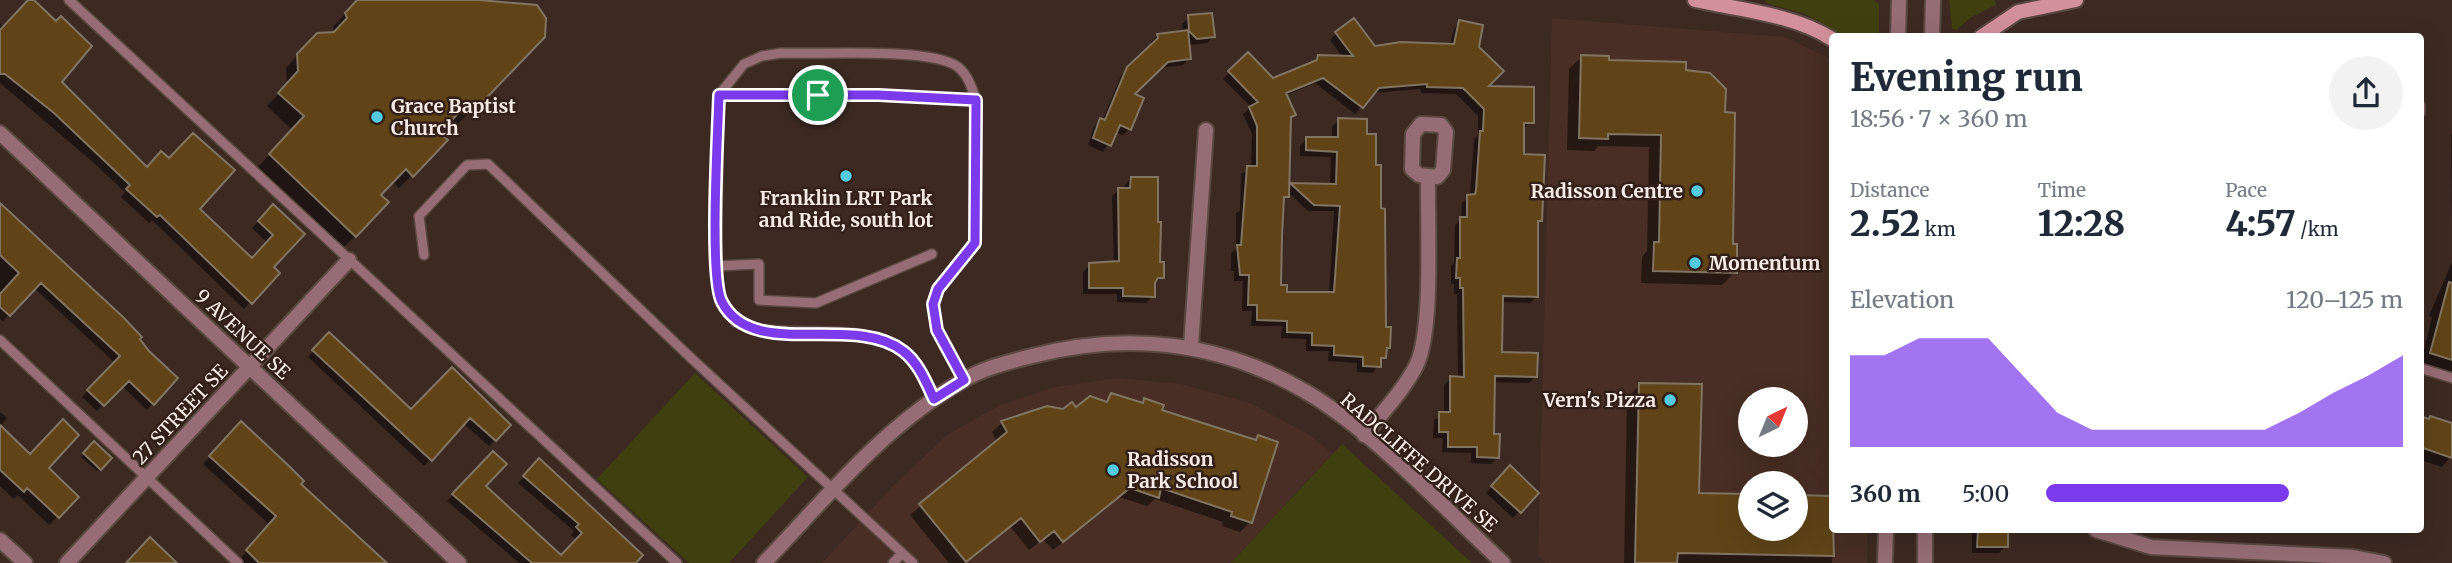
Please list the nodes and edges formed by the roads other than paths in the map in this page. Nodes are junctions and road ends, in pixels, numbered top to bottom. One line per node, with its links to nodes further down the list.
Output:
1 (69, 0): 17 (lane)
2 (1695, 0): 9 (main road)
3 (1899, 0): 6 (street)
4 (1933, 0): 7 (street)
5 (2076, 0): 8 (main road)
6 (1898, 33)
7 (1932, 33)
8 (1987, 33)
9 (1829, 37)
10 (719, 95): 11 (lane); 11 (lane); 18 (lane)
11 (976, 100): 24 (lane)
12 (1206, 130): 20 (street)
13 (0, 133): 21 (street, 9 AVENUE SE)
14 (1428, 178): 26 (street)
15 (932, 254): 18 (lane)
16 (424, 255): 28 (lane)
17 (349, 260): 21 (street, 27 STREET SE); 38 (lane)
18 (716, 266): 25 (lane)
19 (0, 341): 27 (lane)
20 (1191, 346): 24 (street, RADCLIFFE DRIVE SE); 26 (street, RADCLIFFE DRIVE SE)
21 (250, 367): 27 (street, 27 STREET SE); 37 (street, 9 AVENUE SE)
22 (2424, 369): 23 (lane)
23 (2452, 379)
24 (964, 380): 25 (street, RADCLIFFE DRIVE SE)
25 (934, 399): 28 (street, RADCLIFFE DRIVE SE)
26 (1364, 435): 42 (street, RADCLIFFE DRIVE SE)
27 (147, 478): 35 (street, 27 STREET SE); 36 (lane)
28 (835, 488): 33 (lane); 39 (street, RADCLIFFE DRIVE SE)
29 (1886, 533): 43 (street)
30 (1926, 533): 44 (street)
31 (2106, 533): 45 (street)
32 (0, 540): 34 (street)
33 (902, 553): 40 (lane); 41 (lane)
34 (25, 563)
35 (67, 563)
36 (239, 563)
37 (459, 563)
38 (677, 563)
39 (764, 563)
40 (893, 563)
41 (913, 563)
42 (1503, 563)
43 (1885, 563)
44 (1925, 563)
45 (2384, 563)

